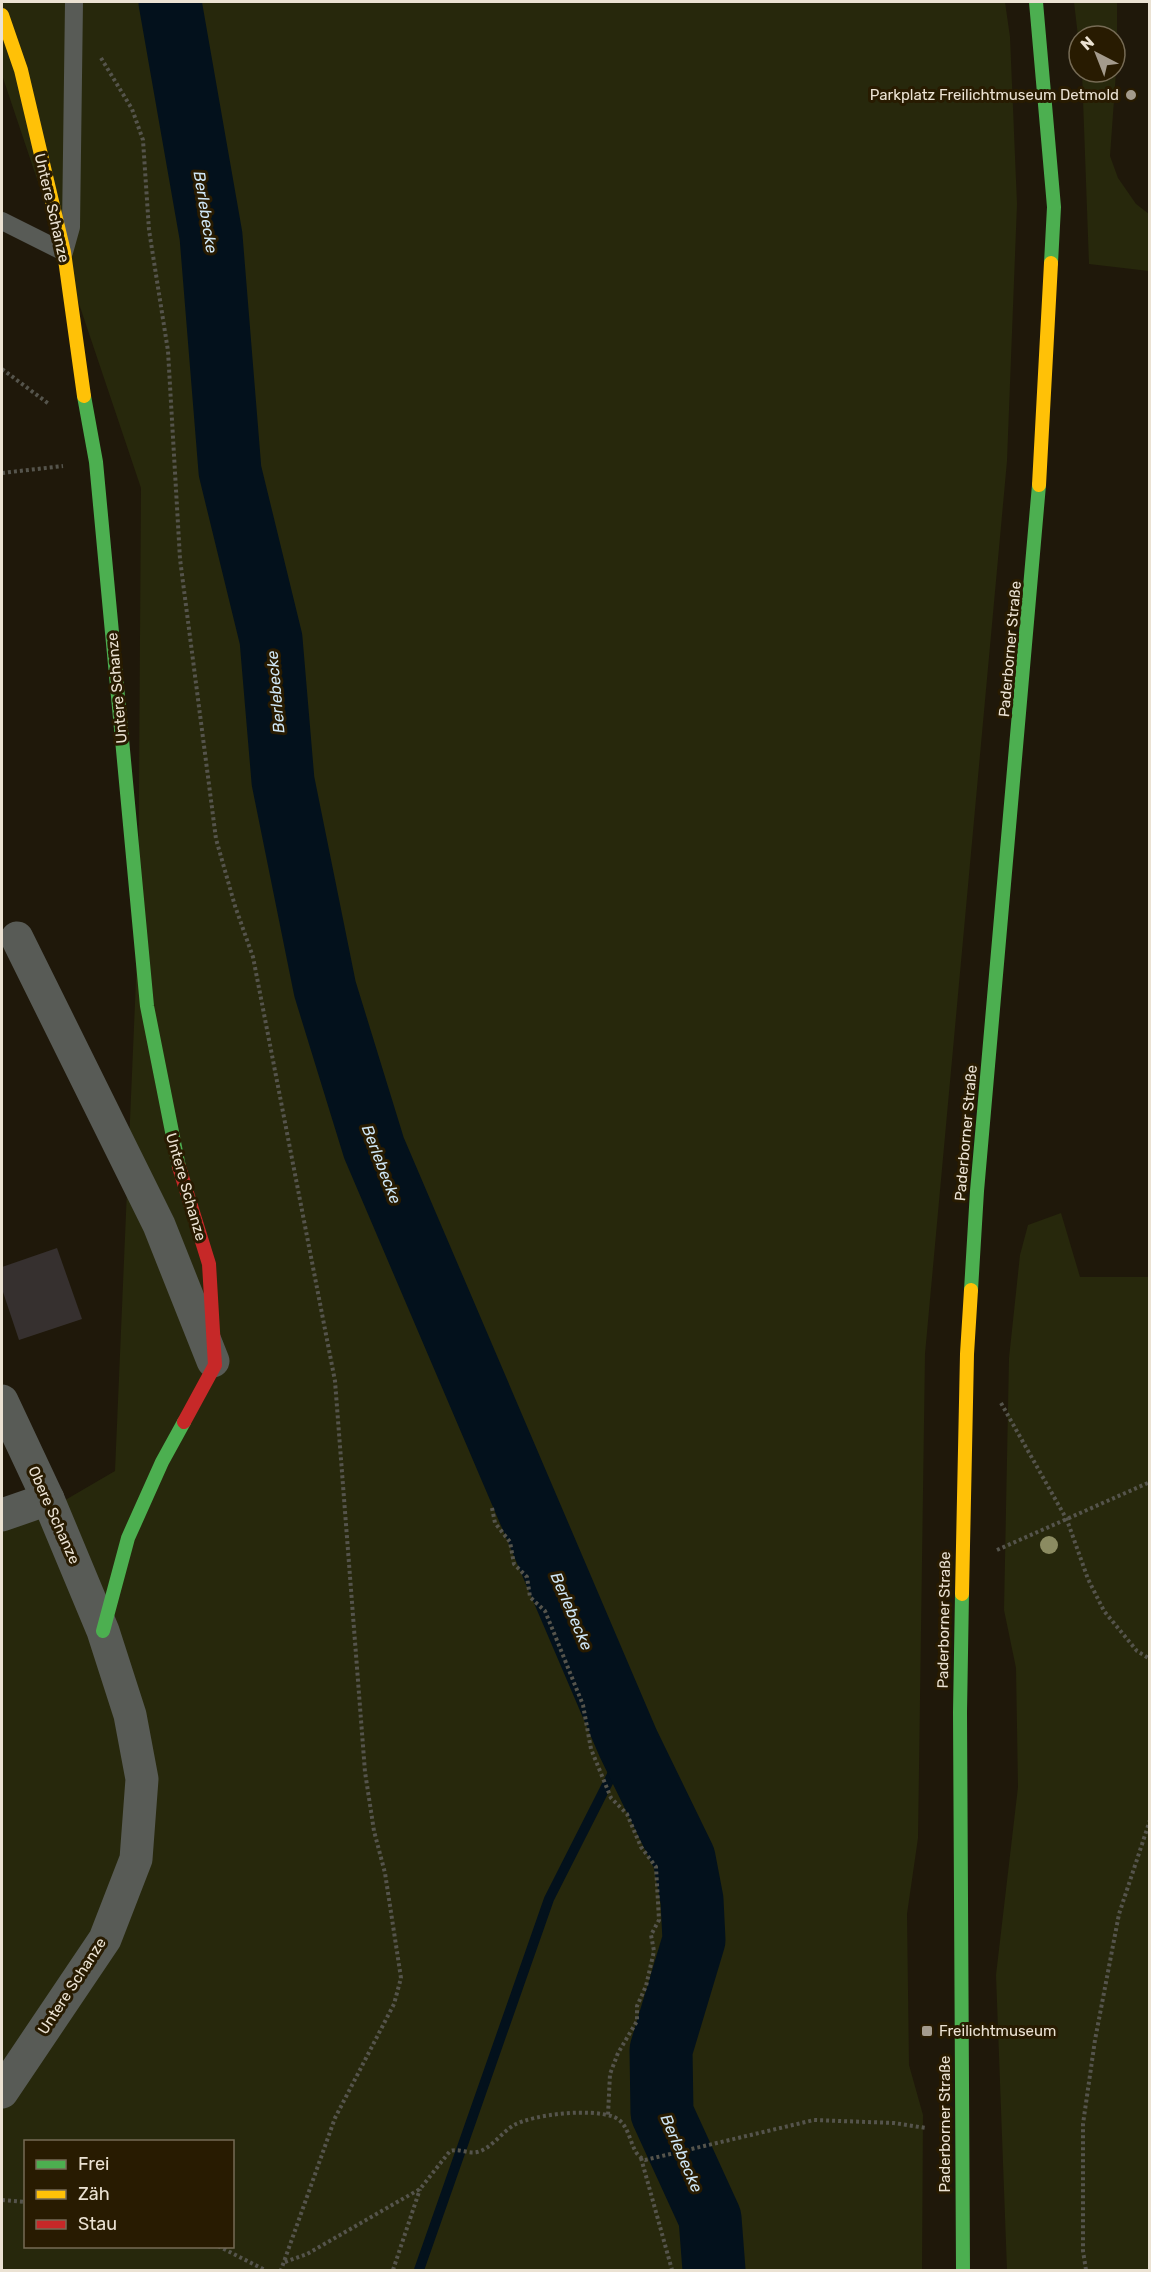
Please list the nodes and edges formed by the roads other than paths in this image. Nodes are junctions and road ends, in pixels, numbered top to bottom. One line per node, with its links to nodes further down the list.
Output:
1 (1036, 2): 13 (main road, Paderborner Straße)
2 (74, 8): 5 (lane)
3 (2, 15): 5 (main road, Untere Schanze)
4 (2, 221): 5 (lane)
5 (64, 252): 7 (main road, Untere Schanze)
6 (17, 938): 7 (street)
7 (214, 1365): 11 (main road)
8 (2, 1401): 9 (street, Obere Schanze)
9 (48, 1499): 10 (street); 11 (street, Obere Schanze)
10 (2, 1515)
11 (103, 1631): 12 (street, Untere Schanze)
12 (2, 2092)
13 (963, 2271)

